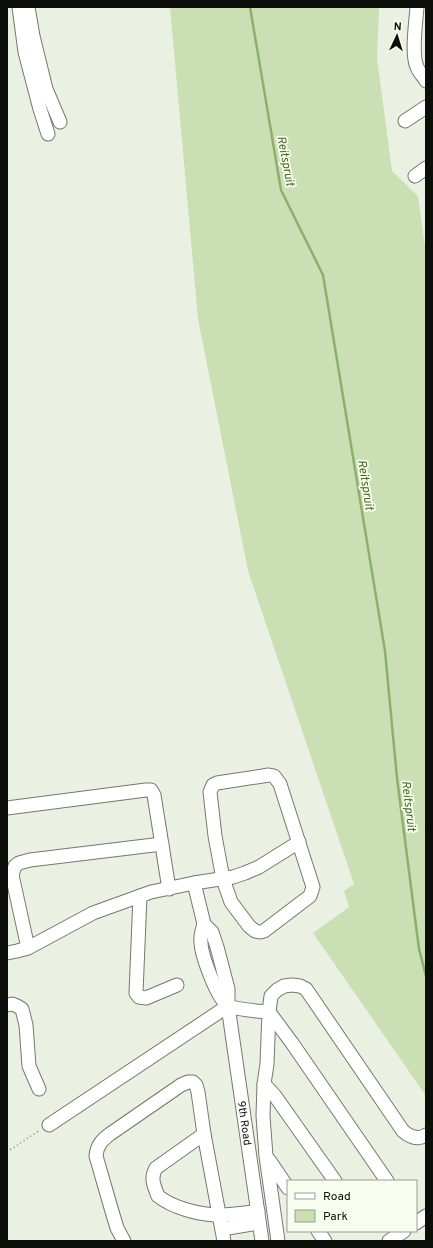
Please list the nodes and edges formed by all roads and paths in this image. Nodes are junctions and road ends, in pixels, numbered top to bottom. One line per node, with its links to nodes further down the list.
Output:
1 (19, 7): 8 (street)
2 (28, 7): 7 (street)
3 (417, 7): 4 (street)
4 (426, 81)
5 (426, 107): 6 (street)
6 (405, 121)
7 (60, 122)
8 (48, 134)
9 (426, 168): 10 (street)
10 (415, 176)
11 (7, 808): 13 (street)
12 (299, 842): 14 (street); 14 (street); 14 (street)
13 (162, 844): 16 (street); 18 (street)
14 (224, 879): 15 (street)
15 (194, 883): 16 (street); 22 (street)
16 (169, 889): 17 (street)
17 (140, 896): 18 (street); 20 (street)
18 (28, 948): 19 (street)
19 (7, 953)
20 (178, 985)
21 (7, 1004): 25 (street)
22 (228, 1006): 23 (street); 26 (street); 36 (street, 9th Road)
23 (269, 1012): 24 (street); 28 (street); 32 (street)
24 (264, 1084): 30 (street); 31 (street)
25 (39, 1089)
26 (49, 1125): 29 (path)
27 (204, 1134): 34 (street); 34 (street); 41 (street)
28 (426, 1135)
29 (7, 1152)
30 (266, 1156): 33 (street); 43 (street)
31 (334, 1180)
32 (386, 1180)
33 (287, 1187)
34 (219, 1215): 36 (street); 40 (street)
35 (426, 1216): 37 (street)
36 (258, 1217): 40 (street); 42 (street, 9th Road)
37 (417, 1221)
38 (319, 1232): 44 (street)
39 (402, 1232): 45 (street)
40 (223, 1235)
41 (124, 1241)
42 (262, 1241)
43 (278, 1241)
44 (325, 1241)
45 (389, 1241)

